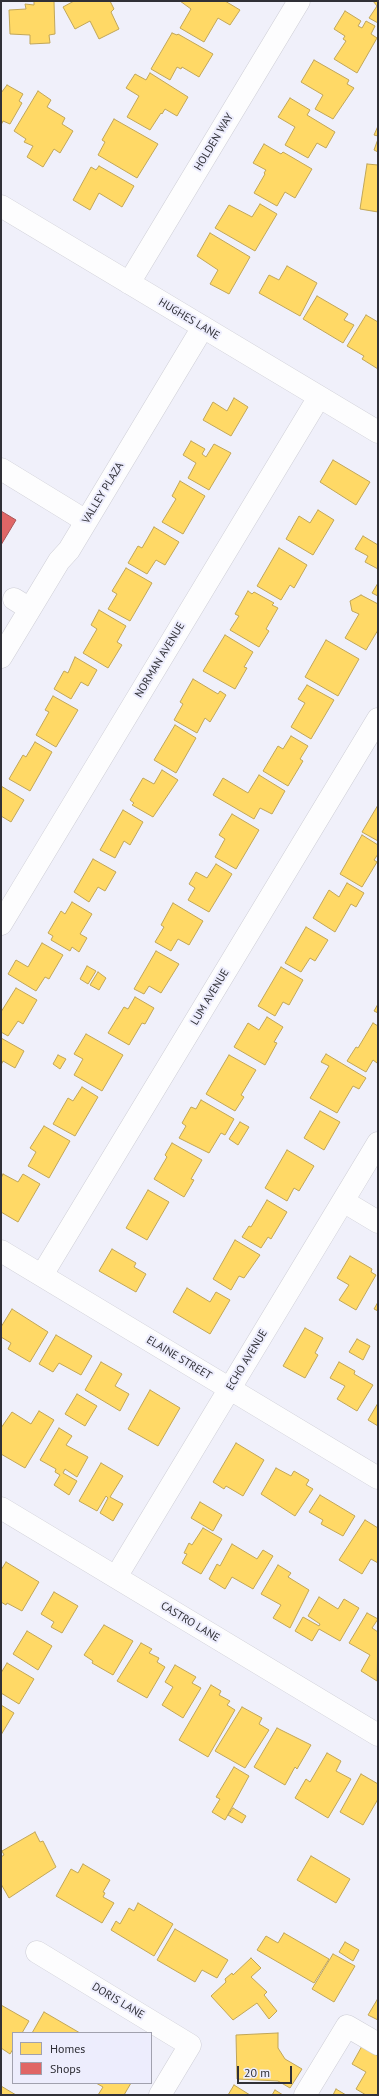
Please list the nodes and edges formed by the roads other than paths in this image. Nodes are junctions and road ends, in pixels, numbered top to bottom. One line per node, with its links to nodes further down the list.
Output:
1 (298, 1): 3 (street, HOLDEN WAY)
2 (1, 206): 3 (street, HUGHES LANE)
3 (129, 283): 4 (street, HUGHES LANE)
4 (202, 327): 5 (street, HUGHES LANE); 8 (street, VALLEY PLAZA)
5 (318, 397): 6 (street, HUGHES LANE); 11 (street, NORMAN AVENUE)
6 (378, 432)
7 (1, 469): 8 (street)
8 (86, 521): 9 (street, VALLEY PLAZA)
9 (1, 657)
10 (378, 719): 16 (street, LUM AVENUE)
11 (1, 924)
12 (378, 1143): 13 (street, ECHO AVENUE)
13 (343, 1201): 14 (street); 17 (street, ECHO AVENUE)
14 (378, 1222)
15 (1, 1251): 16 (street, ELAINE STREET)
16 (42, 1276): 17 (street, ELAINE STREET)
17 (230, 1389): 18 (street, ELAINE STREET); 20 (street, ECHO AVENUE)
18 (378, 1478)
19 (1, 1508): 20 (street, CASTRO LANE)
20 (116, 1577): 21 (street, CASTRO LANE)
21 (378, 1735)
22 (37, 1952): 24 (street, DORIS LANE)
23 (378, 2044): 25 (street)
24 (160, 2095)
25 (305, 2095)

